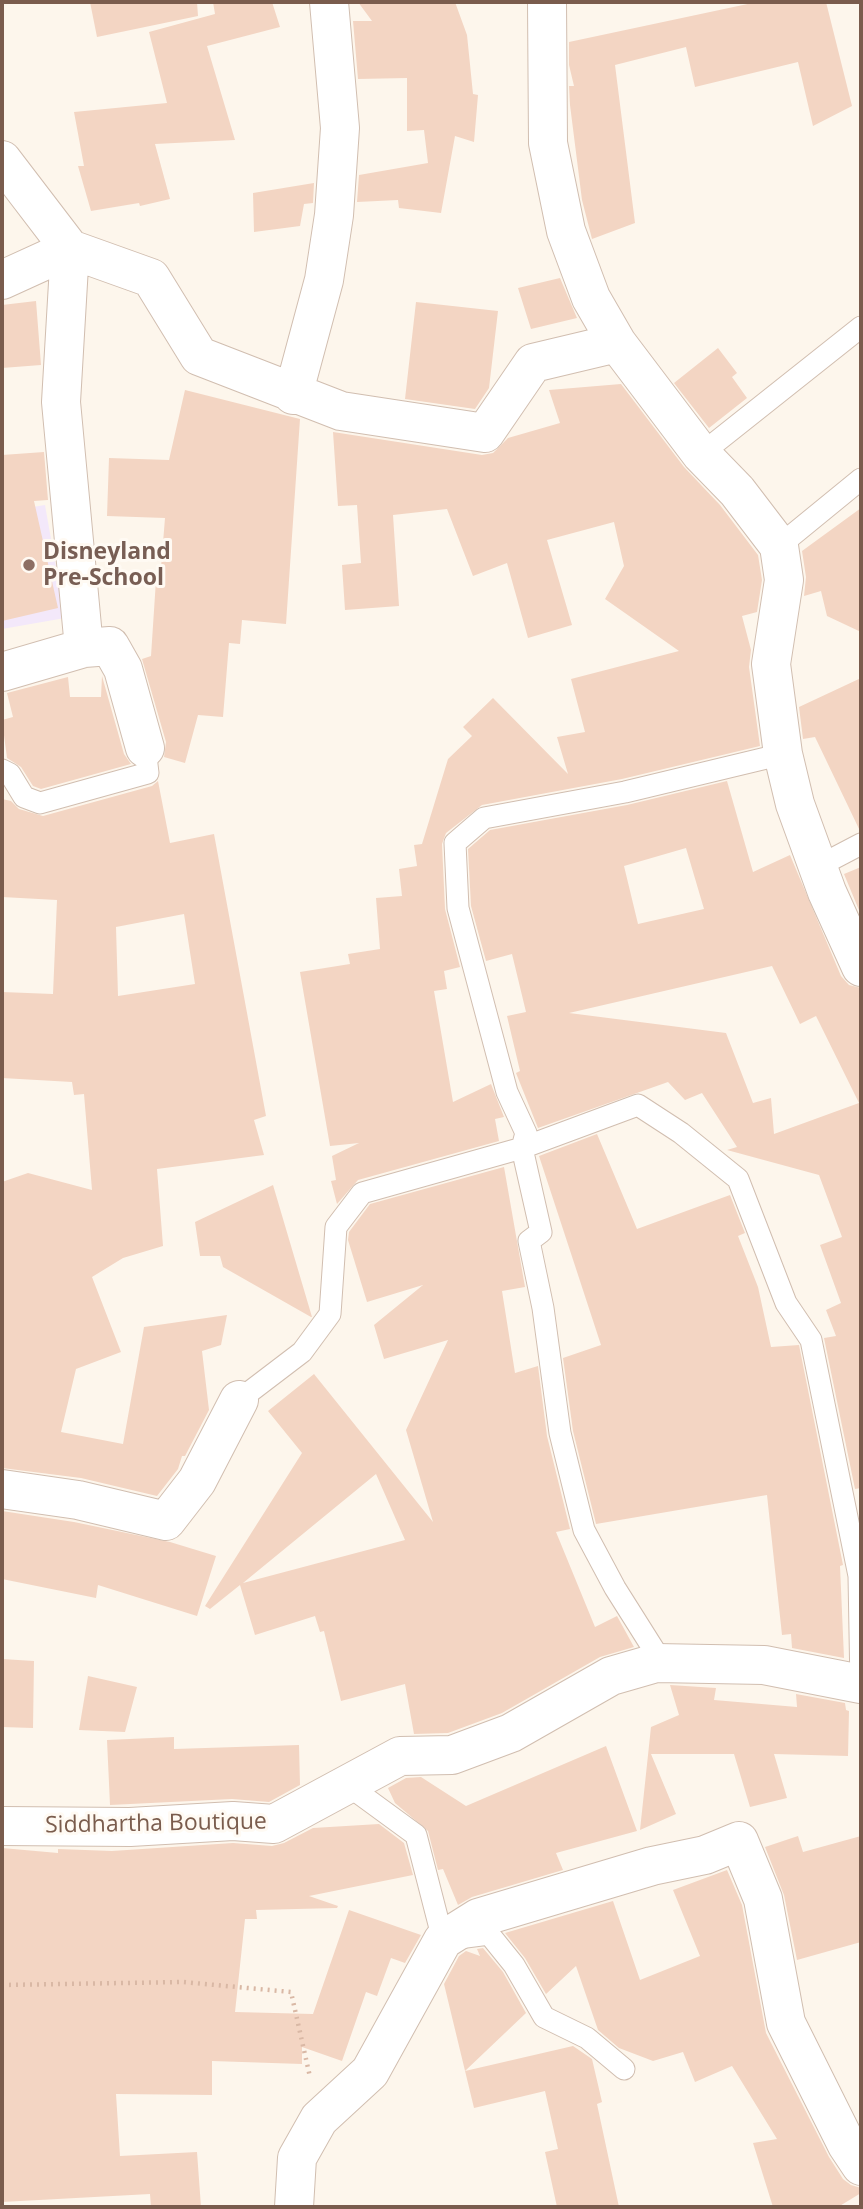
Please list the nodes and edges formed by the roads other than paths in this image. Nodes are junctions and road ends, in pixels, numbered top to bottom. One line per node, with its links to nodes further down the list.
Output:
1 (329, 2): 8 (street)
2 (547, 2): 7 (street)
3 (2, 160): 4 (street)
4 (70, 249): 5 (street); 8 (street); 12 (street)
5 (2, 280)
6 (861, 327): 9 (lane)
7 (617, 343): 8 (street); 9 (street)
8 (293, 395)
9 (701, 454): 11 (street)
10 (861, 479): 11 (lane)
11 (779, 546): 15 (street)
12 (84, 648): 13 (street); 14 (street)
13 (2, 672)
14 (145, 748): 16 (lane)
15 (783, 754): 18 (street); 20 (lane)
16 (2, 770)
17 (861, 844): 18 (lane)
18 (819, 866): 19 (street)
19 (861, 967)
20 (522, 1148): 21 (lane); 23 (lane); 24 (lane)
21 (239, 1399): 22 (street)
22 (2, 1489)
23 (611, 1676): 24 (street, Siddhartha Boutique); 25 (street, Siddhartha Boutique)
24 (861, 1685)
25 (349, 1786): 26 (street, Siddhartha Boutique); 27 (lane)
26 (2, 1826)
27 (443, 1940): 28 (lane); 29 (street); 30 (street)
28 (624, 2069)
29 (861, 2166)
30 (294, 2207)

